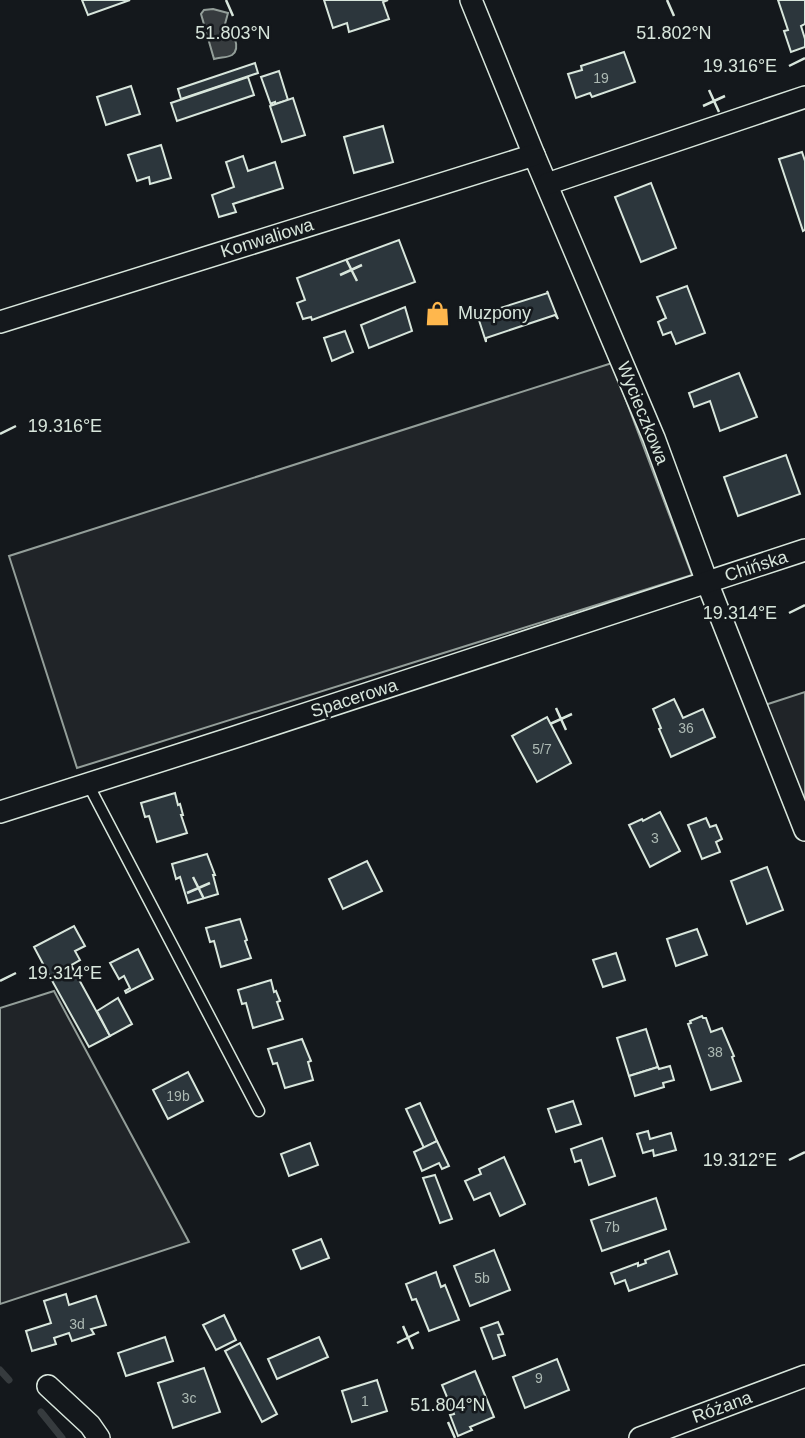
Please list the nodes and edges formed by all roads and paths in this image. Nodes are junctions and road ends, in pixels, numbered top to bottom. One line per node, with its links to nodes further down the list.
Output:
1 (471, 0): 3 (street, Wycieczkowa)
2 (805, 97): 4 (street)
3 (534, 155): 4 (street, Wycieczkowa); 5 (street, Konwaliowa)
4 (547, 184): 7 (street, Wycieczkowa)
5 (0, 322)
6 (805, 550): 7 (street, Chińska)
7 (708, 582): 8 (street, Spacerowa); 10 (street, Wycieczkowa)
8 (88, 784): 9 (street, Spacerowa); 11 (lane)
9 (0, 812)
10 (805, 830)
11 (259, 1111)
12 (805, 1377): 15 (street, Różana)
13 (48, 1386): 14 (street)
14 (99, 1438)
15 (640, 1438)

